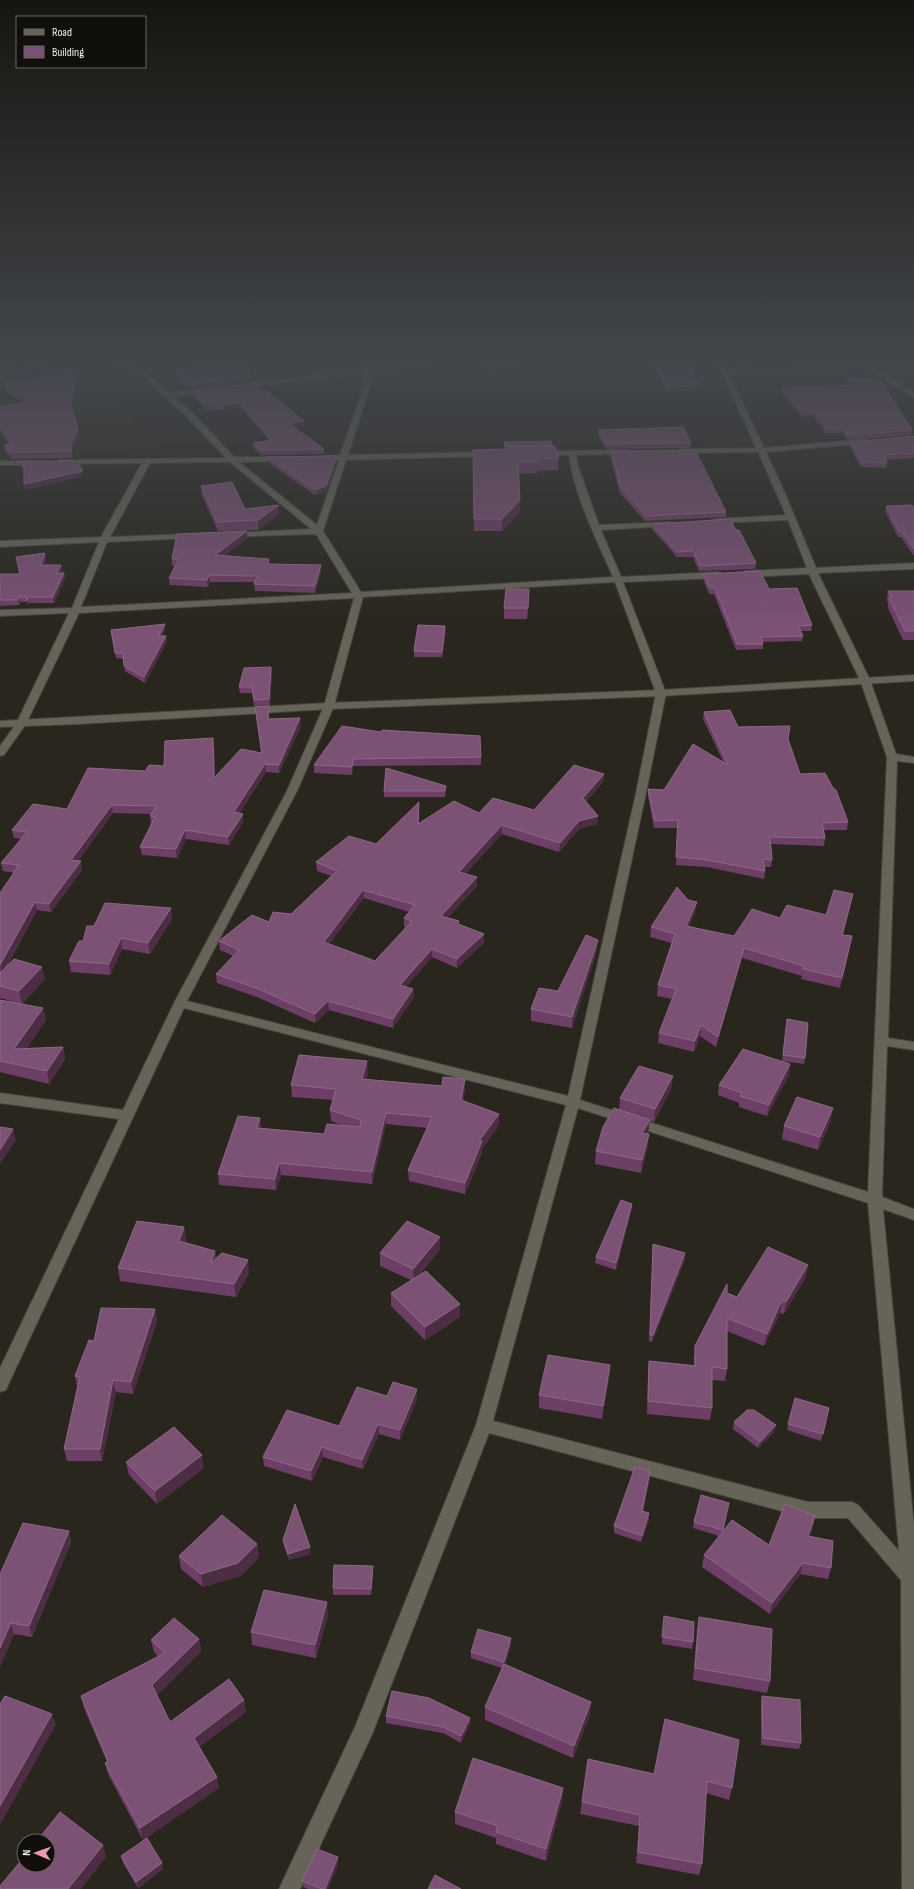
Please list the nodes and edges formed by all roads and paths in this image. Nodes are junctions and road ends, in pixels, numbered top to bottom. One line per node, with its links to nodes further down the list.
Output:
1 (222, 449): 14 (street)
2 (347, 449): 10 (street)
3 (772, 449): 4 (street)
4 (761, 450): 5 (street); 16 (street)
5 (675, 451)
6 (635, 452): 7 (street)
7 (572, 453): 9 (street); 19 (street)
8 (500, 454): 10 (street)
9 (532, 454)
10 (344, 457): 11 (street); 20 (street)
11 (312, 458)
12 (288, 459): 14 (street)
13 (148, 460): 14 (street); 15 (street); 23 (street)
14 (232, 460): 20 (street)
15 (0, 464)
16 (790, 517): 17 (street); 26 (street)
17 (705, 522)
18 (682, 523): 19 (street)
19 (596, 528): 27 (street)
20 (319, 531): 21 (street); 28 (street)
21 (223, 535)
22 (200, 536): 23 (street)
23 (104, 540): 24 (street); 29 (street)
24 (0, 544)
25 (914, 566): 26 (street)
26 (813, 572): 27 (street); 32 (street)
27 (618, 579): 28 (street); 33 (street)
28 (360, 596): 29 (street); 34 (street)
29 (75, 611): 30 (street); 36 (street)
30 (0, 613)
31 (914, 678): 32 (street)
32 (865, 680): 33 (street); 38 (street)
33 (660, 693): 34 (street); 44 (street)
34 (329, 706): 36 (street); 40 (street)
35 (0, 724): 36 (street)
36 (21, 724): 37 (street)
37 (0, 753)
38 (892, 757): 39 (street); 41 (street)
39 (914, 760)
40 (180, 1003): 44 (street); 45 (street)
41 (881, 1041): 42 (street); 46 (street)
42 (914, 1046)
43 (0, 1098): 45 (street)
44 (573, 1102): 46 (street); 49 (street)
45 (127, 1115): 48 (street)
46 (875, 1200): 47 (street); 50 (street)
47 (914, 1215)
48 (0, 1385)
49 (484, 1425): 50 (street); 51 (street)
50 (910, 1577): 52 (street)
51 (289, 1889)
52 (912, 1889)

